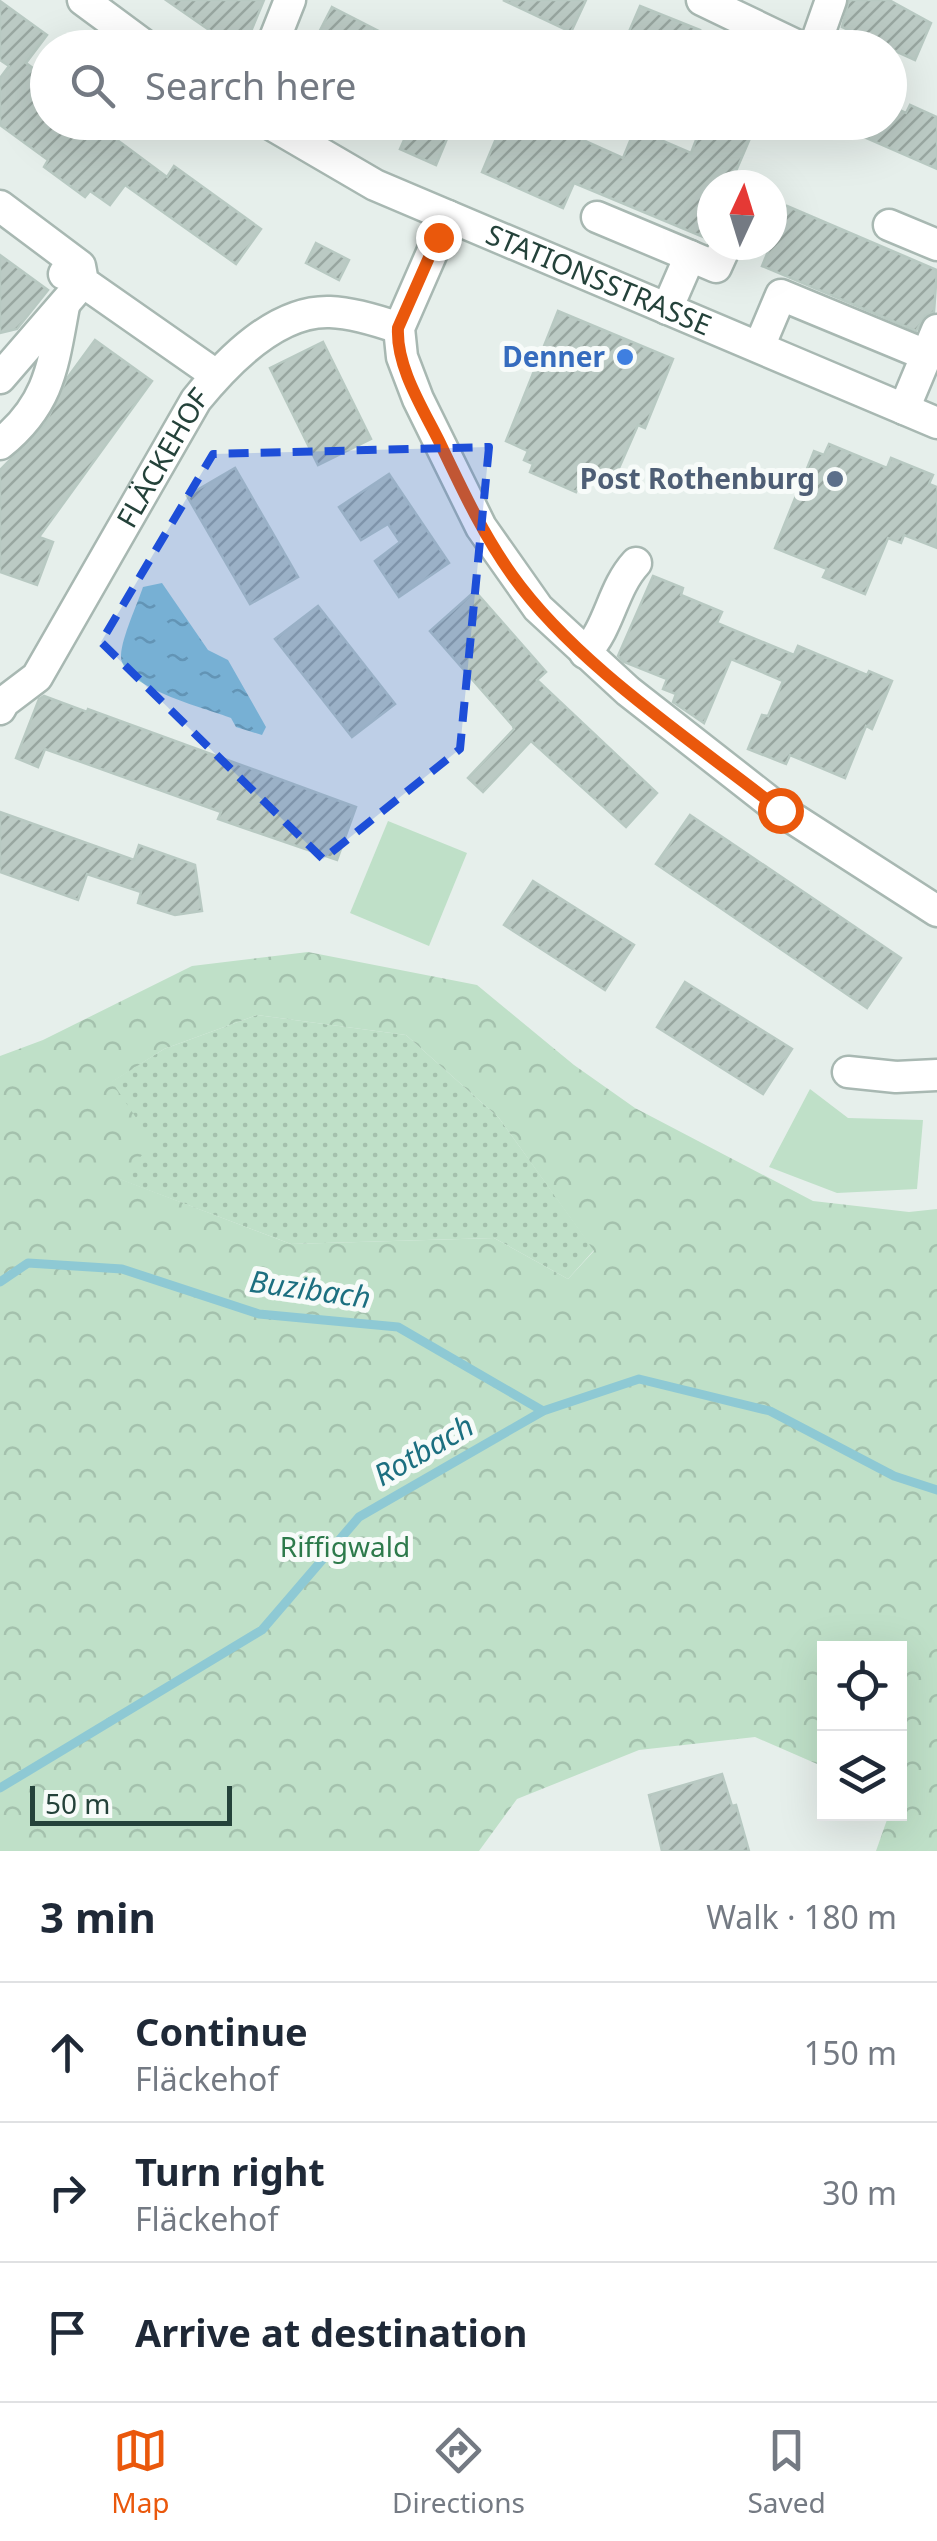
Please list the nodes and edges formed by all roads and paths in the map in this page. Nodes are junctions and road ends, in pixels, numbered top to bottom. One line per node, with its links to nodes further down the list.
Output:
1 (84, 0): 5 (street)
2 (290, 0): 6 (street)
3 (702, 0): 7 (street)
4 (831, 0): 8 (street)
5 (124, 30)
6 (278, 30)
7 (764, 30)
8 (820, 30)
9 (298, 140): 11 (street, STATIONSSTRASSE)
10 (0, 206): 20 (street)
11 (448, 216): 21 (street, STATIONSSTRASSE); 22 (street)
12 (597, 217): 16 (street)
13 (889, 225): 15 (street)
14 (13, 235): 20 (street)
15 (937, 246)
16 (690, 256): 17 (street); 21 (street)
17 (697, 259)
18 (699, 260): 19 (street)
19 (719, 260)
20 (74, 293): 25 (street); 26 (street); 29 (street)
21 (667, 309): 24 (street, STATIONSSTRASSE)
22 (398, 328): 25 (street, FLÄCKEHOF); 31 (street)
23 (931, 342): 24 (street); 27 (street)
24 (759, 347): 27 (street, STATIONSSTRASSE)
25 (216, 376): 32 (street, FLÄCKEHOF)
26 (0, 378)
27 (904, 409): 28 (street, STATIONSSTRASSE)
28 (937, 423)
29 (0, 444)
30 (636, 564): 31 (street)
31 (585, 653): 33 (street)
32 (0, 709)
33 (937, 911)
34 (848, 1072): 35 (street)
35 (937, 1075)

